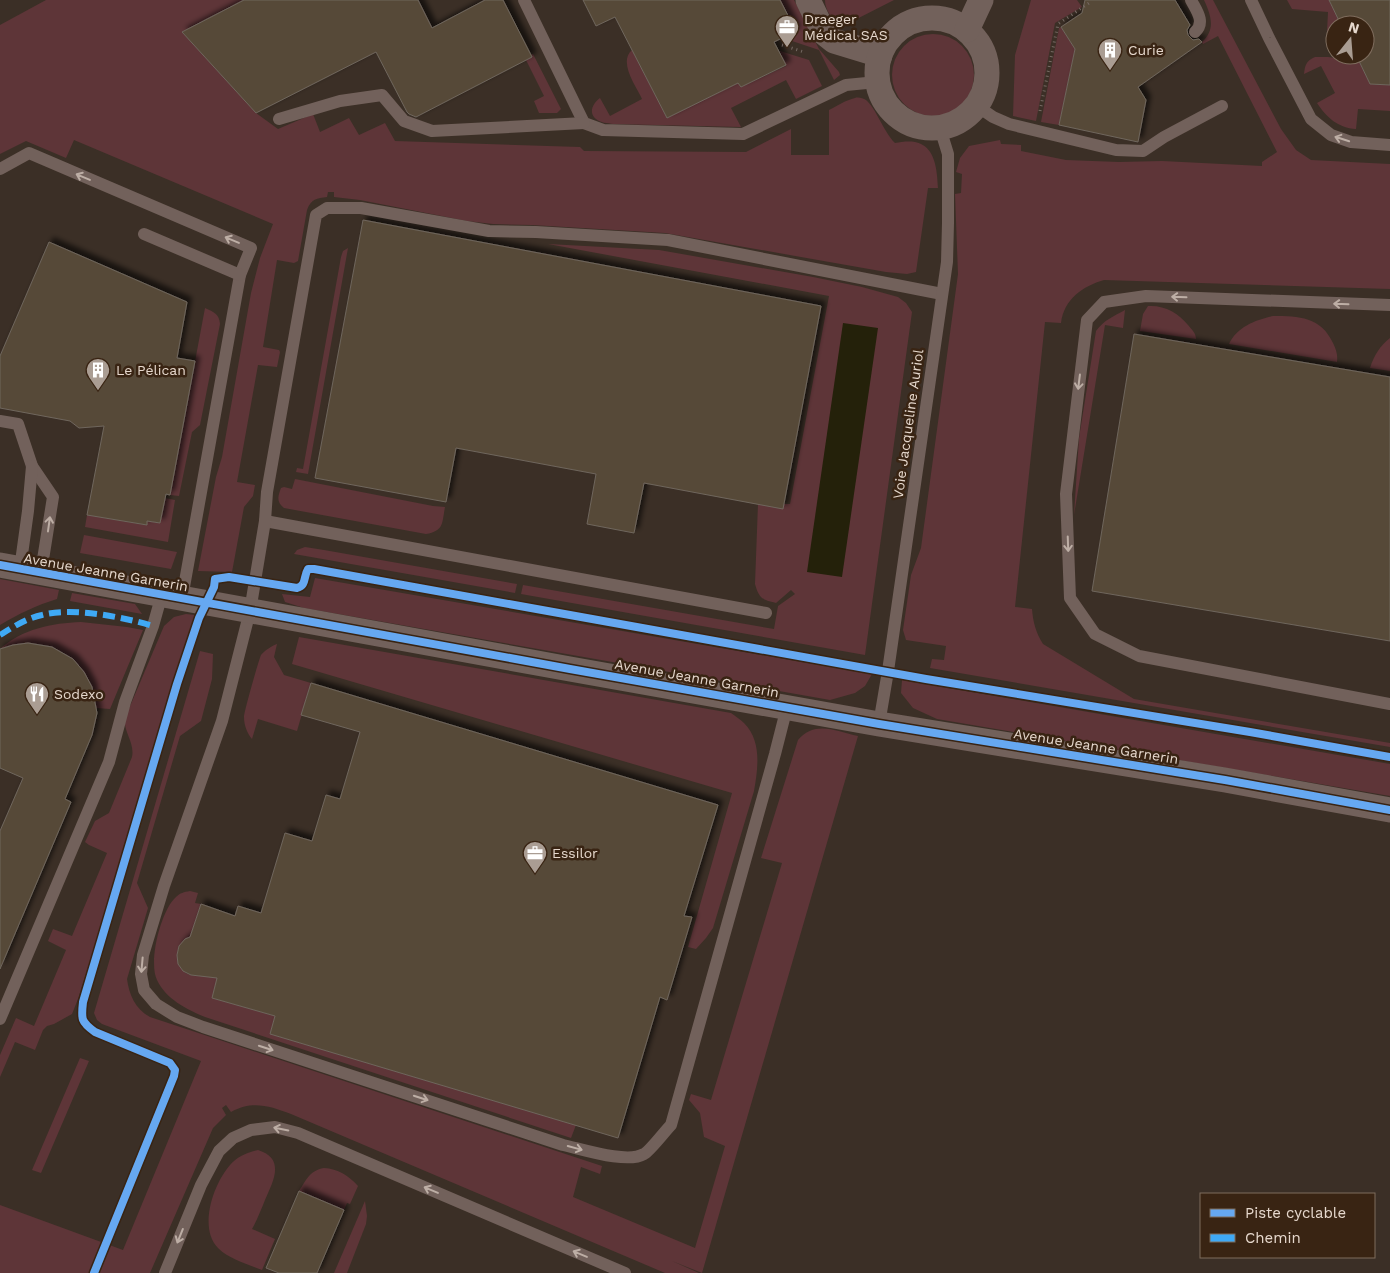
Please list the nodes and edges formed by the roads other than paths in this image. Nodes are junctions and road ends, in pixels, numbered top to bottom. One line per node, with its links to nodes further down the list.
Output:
1 (524, 0): 13 (lane)
2 (808, 0): 8 (street)
3 (981, 0): 6 (street)
4 (1191, 0): 7 (lane)
5 (1251, 0): 15 (lane, one-way to 5)
6 (967, 30): 8 (street); 10 (street)
7 (1195, 32)
8 (880, 55): 9 (street)
9 (877, 82): 13 (lane); 14 (street)
10 (977, 106): 11 (lane); 14 (street)
11 (1222, 106)
12 (280, 119): 13 (lane)
13 (584, 123)
14 (940, 128): 19 (lane, Voie Jacqueline Auriol)
15 (1390, 145)
16 (0, 169): 18 (lane, one-way to 16)
17 (144, 234): 18 (lane)
18 (240, 275): 25 (lane)
19 (942, 294): 23 (lane); 30 (lane, Voie Jacqueline Auriol)
20 (1390, 306): 28 (lane, one-way to 28)
21 (0, 421): 22 (lane)
22 (32, 466): 24 (lane); 24 (lane, one-way to 22)
23 (265, 521): 26 (lane); 27 (lane)
24 (20, 569): 25 (street, Avenue Jeanne Garnerin)
25 (172, 596): 26 (street, Avenue Jeanne Garnerin); 32 (lane)
26 (250, 611): 29 (street, Avenue Jeanne Garnerin); 29 (lane, one-way to 29)
27 (766, 613)
28 (1390, 704)
29 (787, 707): 30 (street, Avenue Jeanne Garnerin)
30 (879, 724): 31 (street, Avenue Jeanne Garnerin)
31 (1390, 810)
32 (0, 1019)
33 (165, 1273): 34 (lane, one-way to 33)
34 (625, 1273)

